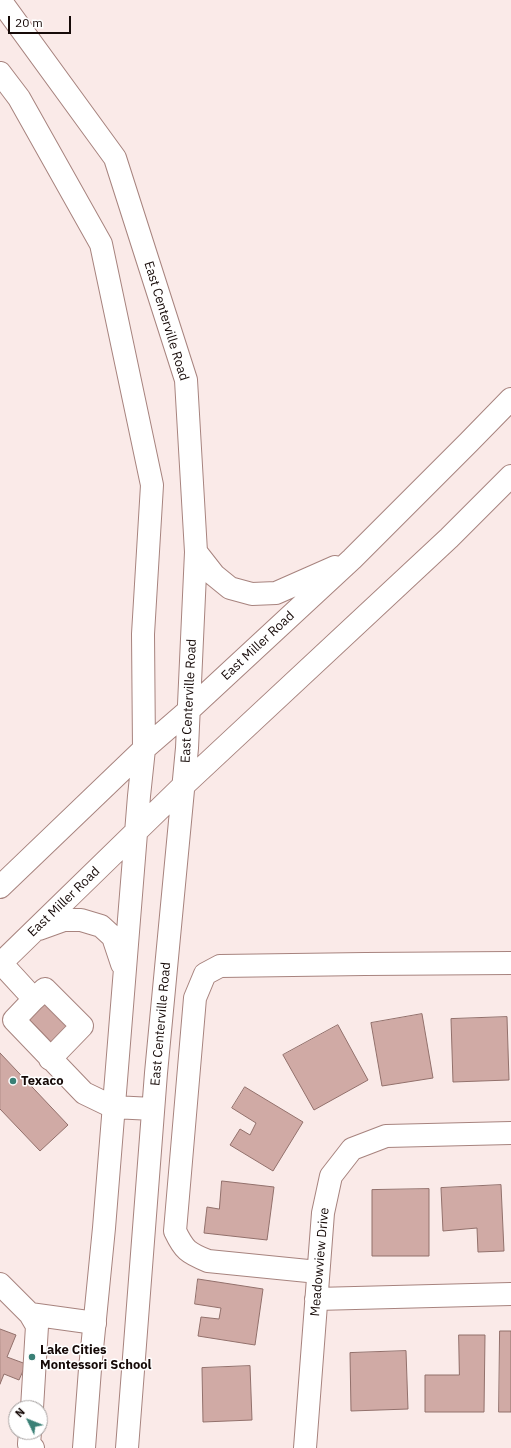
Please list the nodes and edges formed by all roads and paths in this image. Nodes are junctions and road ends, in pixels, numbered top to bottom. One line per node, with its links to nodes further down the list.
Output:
1 (0, 0): 5 (main road, East Centerville Road)
2 (0, 73): 8 (main road)
3 (511, 399): 6 (main road, East Miller Road)
4 (511, 476): 9 (main road, East Miller Road)
5 (196, 552): 6 (main road); 7 (main road, East Centerville Road)
6 (352, 559): 7 (main road, East Miller Road)
7 (189, 710): 8 (main road, East Miller Road); 9 (main road, East Centerville Road)
8 (144, 749): 10 (main road); 11 (main road, East Miller Road)
9 (184, 785): 10 (main road, East Miller Road); 19 (main road, East Centerville Road)
10 (136, 831): 12 (main road, East Miller Road); 15 (main road)
11 (0, 887)
12 (34, 931): 13 (main road, East Miller Road); 15 (main road)
13 (1, 963): 16 (main road)
14 (511, 963): 21 (main road)
15 (125, 972): 18 (main road)
16 (34, 999): 17 (main road); 17 (main road)
17 (50, 1059): 18 (main road)
18 (113, 1106): 19 (main road); 26 (main road)
19 (153, 1109): 29 (main road, East Centerville Road)
20 (511, 1133): 21 (main road, Meadowview Drive)
21 (318, 1272): 24 (main road, Meadowview Drive)
22 (0, 1284): 25 (main road)
23 (511, 1294): 24 (main road)
24 (316, 1299): 30 (main road, Meadowview Drive)
25 (30, 1314): 26 (main road); 27 (main road)
26 (95, 1323): 28 (main road)
27 (32, 1400)
28 (84, 1448)
29 (126, 1448)
30 (305, 1448)

